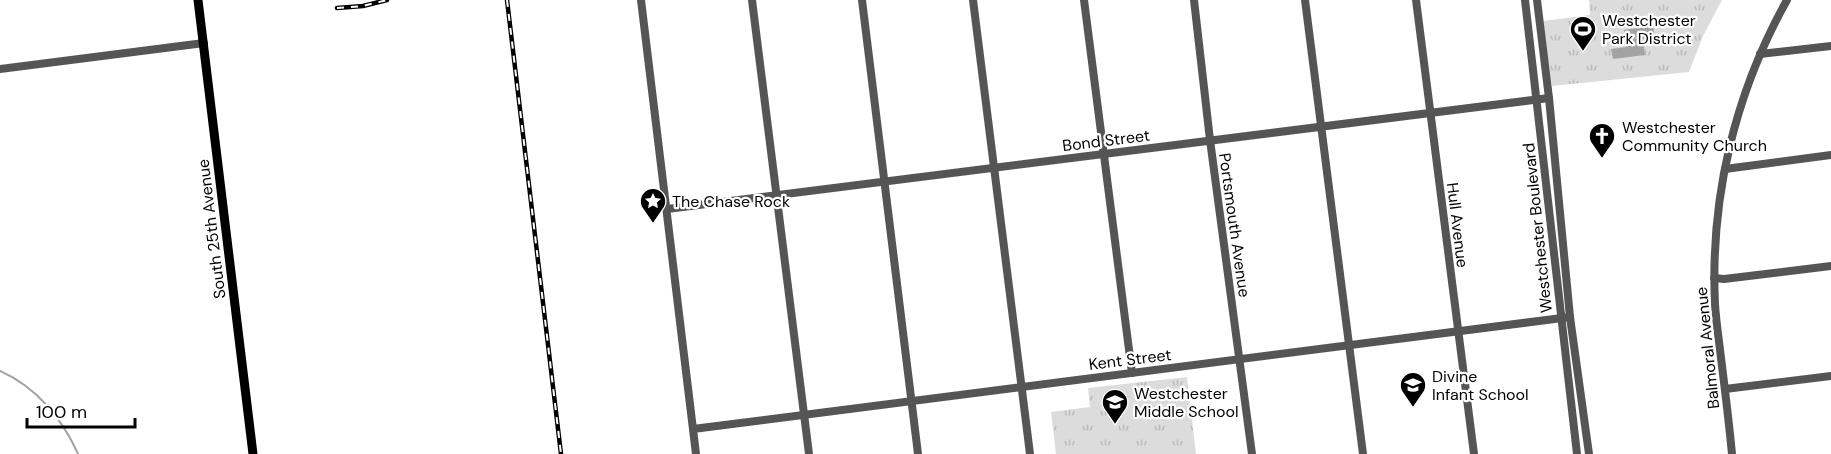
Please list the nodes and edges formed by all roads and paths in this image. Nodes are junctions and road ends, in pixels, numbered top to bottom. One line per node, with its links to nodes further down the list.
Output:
1 (198, 0): 13 (main road, South 25th Avenue)
2 (640, 0): 28 (street)
3 (752, 0): 27 (street)
4 (862, 0): 26 (street)
5 (973, 0): 24 (street)
6 (1084, 0): 22 (street)
7 (1194, 0): 21 (street, Portsmouth Avenue)
8 (1305, 0): 20 (street)
9 (1416, 0): 19 (street, Hull Avenue)
10 (1525, 0): 18 (street, Westchester Boulevard)
11 (1537, 0): 17 (street, Westchester Boulevard)
12 (1787, 0): 15 (street, Balmoral Avenue)
13 (204, 43): 16 (street); 43 (main road, South 25th Avenue)
14 (1831, 46): 15 (street)
15 (1760, 54): 25 (street, Balmoral Avenue)
16 (0, 69)
17 (1549, 98): 18 (street, Bond Street); 31 (street, Westchester Boulevard)
18 (1537, 99): 19 (street, Bond Street); 32 (street, Westchester Boulevard)
19 (1430, 113): 20 (street, Bond Street); 33 (street, Hull Avenue)
20 (1321, 126): 21 (street, Bond Street); 34 (street)
21 (1210, 141): 22 (street, Bond Street); 35 (street, Portsmouth Avenue)
22 (1103, 154): 24 (street, Bond Street); 36 (street)
23 (1831, 156): 25 (street)
24 (994, 168): 26 (street, Bond Street); 38 (street)
25 (1725, 169): 30 (street, Balmoral Avenue)
26 (885, 181): 27 (street, Bond Street); 40 (street)
27 (777, 195): 28 (street, Bond Street); 41 (street)
28 (667, 209): 42 (street)
29 (1831, 266): 30 (street)
30 (1714, 278): 39 (street, Balmoral Avenue)
31 (1570, 317): 32 (street, Kent Street); 52 (street, Westchester Boulevard)
32 (1560, 318): 33 (street, Kent Street); 51 (street, Westchester Boulevard)
33 (1458, 331): 34 (street, Kent Street); 50 (street, Hull Avenue)
34 (1349, 345): 35 (street, Kent Street); 49 (street)
35 (1240, 359): 36 (street, Kent Street); 48 (street, Portsmouth Avenue)
36 (1132, 373): 38 (street, Kent Street)
37 (1831, 376): 39 (street)
38 (1021, 387): 40 (street, Kent Street); 47 (street)
39 (1725, 389): 53 (street, Balmoral Avenue)
40 (912, 401): 41 (street, Kent Street); 46 (street)
41 (804, 414): 42 (street, Kent Street); 45 (street)
42 (693, 429): 44 (street)
43 (253, 454)
44 (696, 454)
45 (809, 454)
46 (918, 454)
47 (1030, 454)
48 (1252, 454)
49 (1363, 454)
50 (1474, 454)
51 (1577, 454)
52 (1589, 454)
53 (1732, 454)

